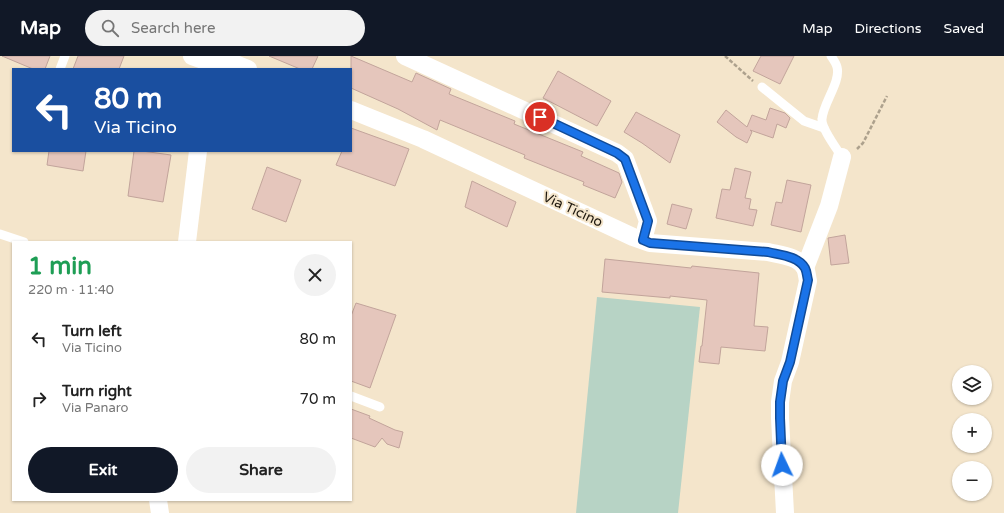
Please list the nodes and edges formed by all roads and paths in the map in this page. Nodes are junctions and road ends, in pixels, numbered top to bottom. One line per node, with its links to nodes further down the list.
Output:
1 (65, 56): 7 (lane)
2 (192, 56): 6 (street)
3 (405, 56): 16 (street)
4 (725, 56): 9 (path)
5 (831, 56): 12 (lane)
6 (214, 61): 8 (street)
7 (60, 68)
8 (244, 68)
9 (762, 88): 12 (lane)
10 (887, 96): 14 (path)
11 (352, 110): 16 (street, Via Ticino)
12 (824, 128): 14 (lane)
13 (198, 152): 18 (street)
14 (842, 157): 19 (street)
15 (0, 234): 17 (lane)
16 (643, 240): 19 (street, Via Ticino)
17 (21, 241)
18 (187, 241)
19 (805, 268): 24 (street)
20 (352, 396): 21 (lane)
21 (380, 407)
22 (158, 501): 23 (street)
23 (160, 513)
24 (785, 513)

